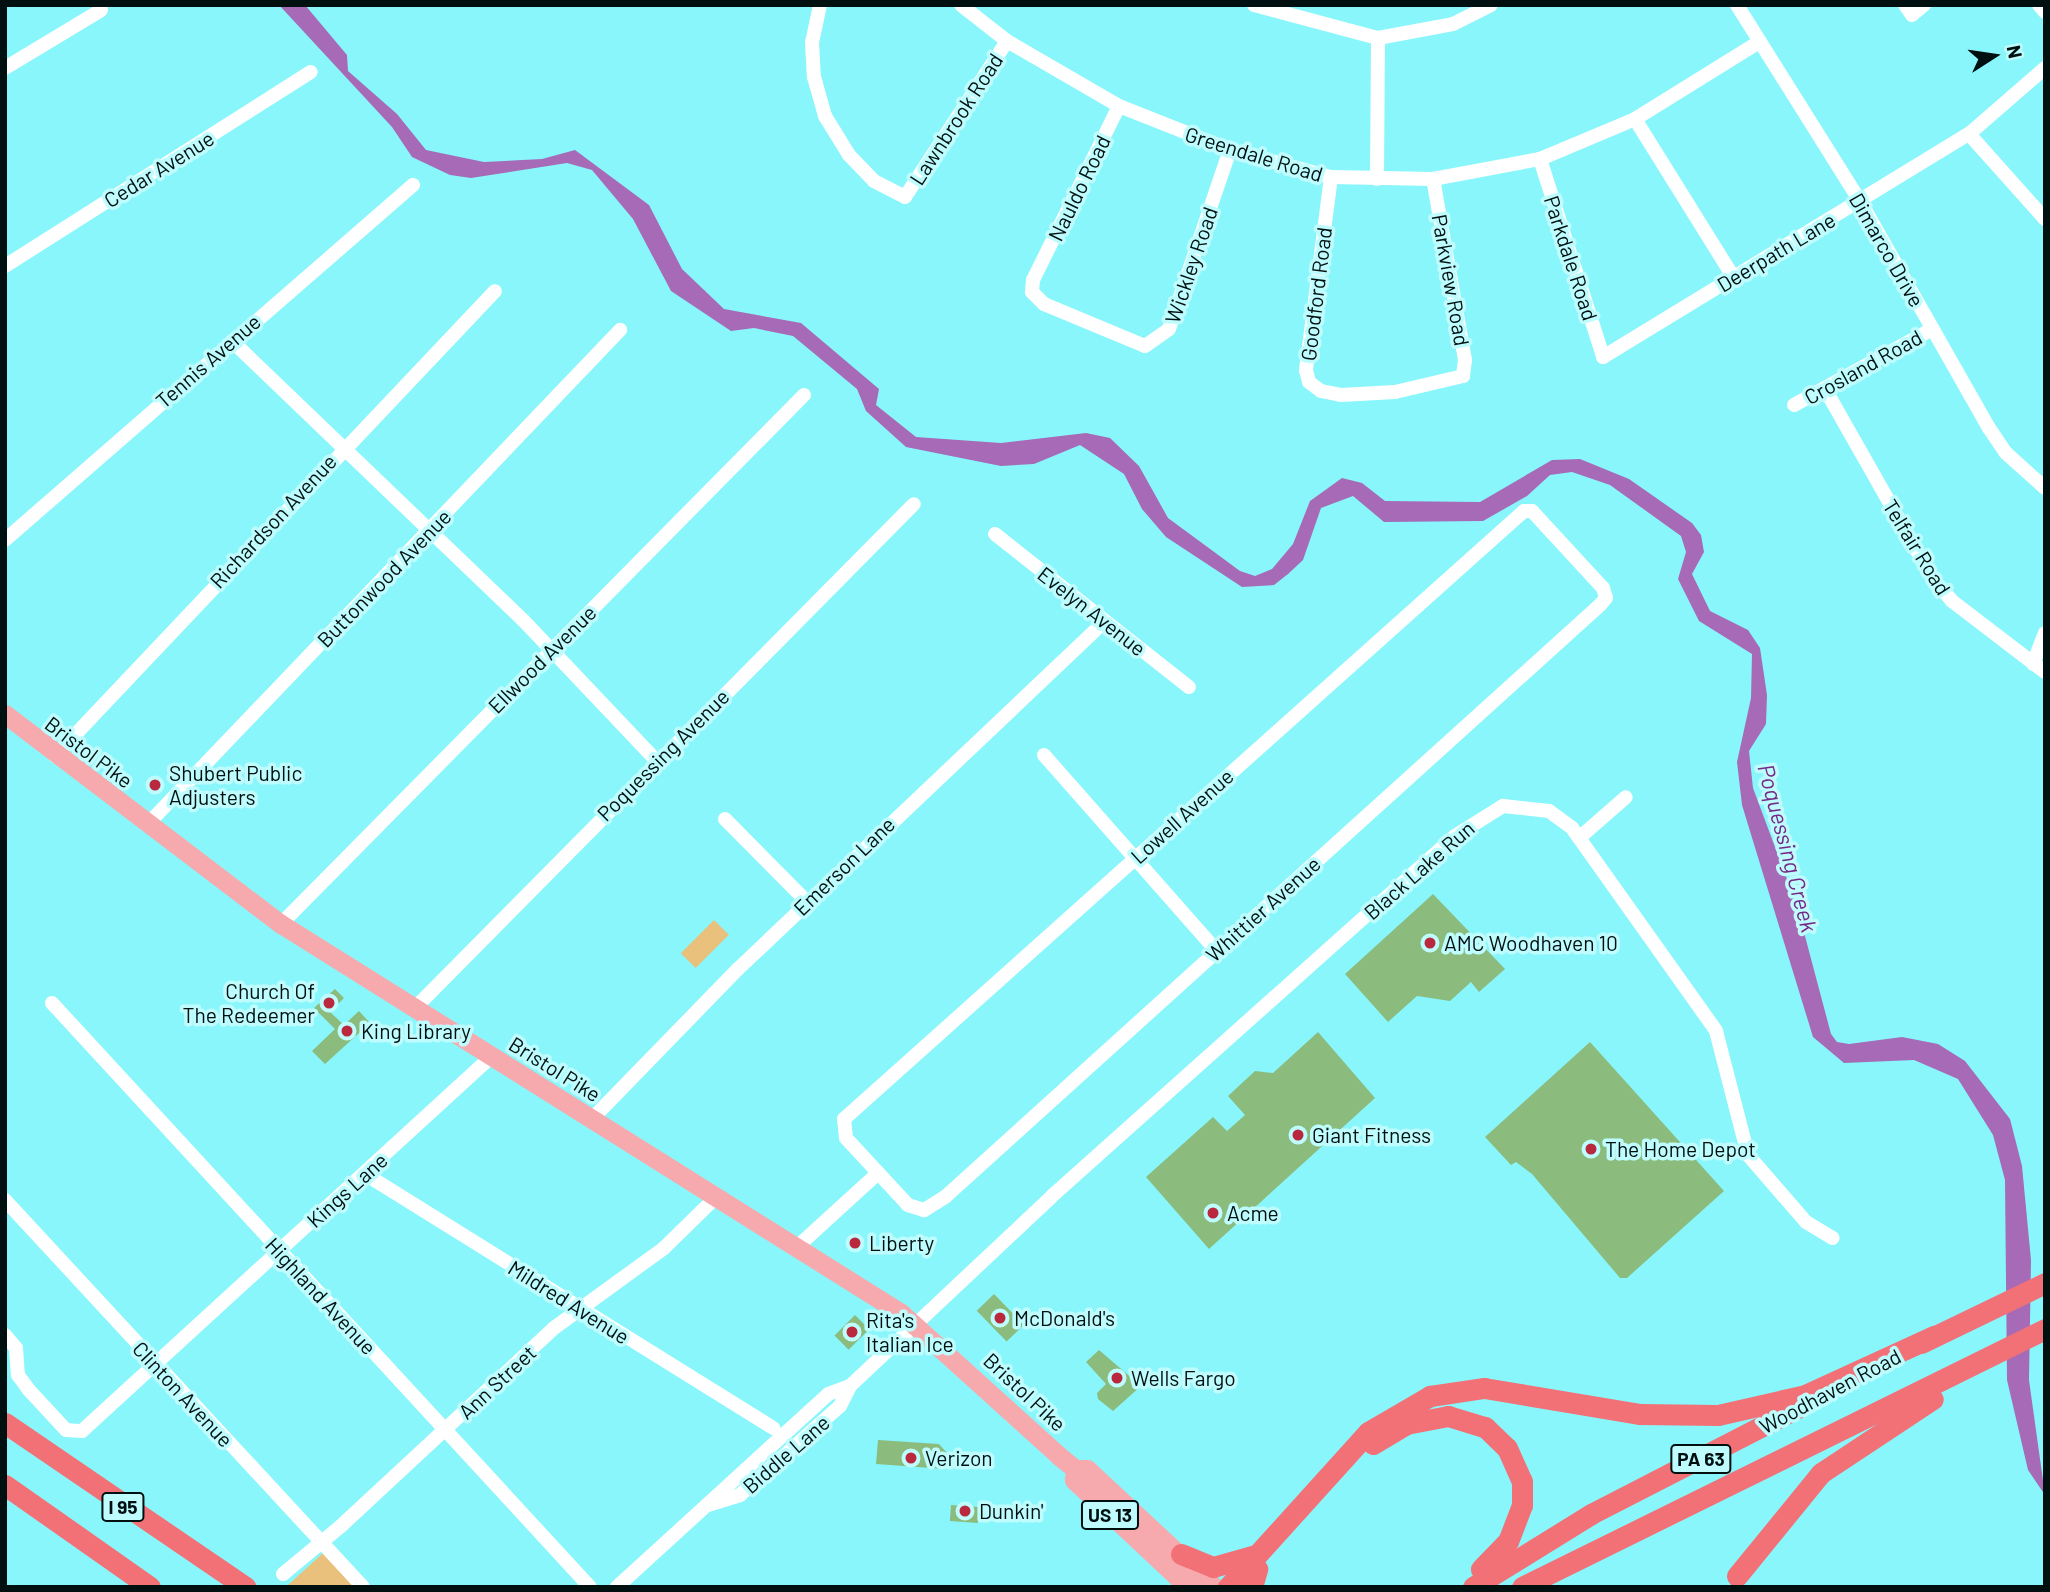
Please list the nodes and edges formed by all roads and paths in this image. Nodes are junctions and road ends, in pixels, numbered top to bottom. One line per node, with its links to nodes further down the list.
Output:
1 (820, 5): 12 (street, Lawnbrook Road)
2 (961, 5): 12 (street, Greendale Road)
3 (1254, 5): 11 (street)
4 (1490, 5): 11 (street)
5 (1737, 5): 13 (street, Dimarco Drive)
6 (1905, 5): 7 (street)
7 (1924, 5)
8 (2039, 5): 10 (street)
9 (101, 10): 14 (street)
10 (2045, 12)
11 (1378, 38): 23 (street)
12 (1007, 41): 17 (street, Greendale Road)
13 (1759, 42): 18 (street, Greendale Road); 26 (street, Dimarco Drive)
14 (5, 68)
15 (2045, 68): 19 (street, Deerpath Lane)
16 (311, 72): 28 (street, Cedar Avenue)
17 (1119, 106): 20 (street, Greendale Road); 29 (street, Nauldo Road)
18 (1635, 119): 21 (street, Greendale Road); 30 (street)
19 (1969, 134): 26 (street, Deerpath Lane); 27 (street)
20 (1230, 150): 22 (street, Greendale Road); 29 (street, Wickley Road)
21 (1540, 159): 24 (street, Greendale Road); 35 (street, Parkdale Road)
22 (1331, 177): 23 (street, Greendale Road); 36 (street, Goodford Road)
23 (1377, 179): 24 (street, Greendale Road)
24 (1433, 179): 36 (street, Parkview Road)
25 (413, 185): 34 (street, Tennis Avenue)
26 (1860, 201): 30 (street, Deerpath Lane); 32 (street, Dimarco Drive)
27 (2045, 219)
28 (5, 266)
29 (1038, 271)
30 (1734, 278): 35 (street, Deerpath Lane)
31 (495, 291): 40 (street, Richardson Avenue)
32 (1932, 329): 37 (street, Crosland Road); 41 (street, Dimarco Drive)
33 (620, 330): 43 (street, Buttonwood Avenue)
34 (232, 341): 40 (street); 45 (street, Tennis Avenue)
35 (1603, 356)
36 (1458, 378)
37 (1825, 389): 39 (street, Crosland Road); 50 (street, Telfair Road)
38 (804, 395): 49 (street, Ellwood Avenue)
39 (1794, 405)
40 (342, 448): 43 (street); 54 (street, Richardson Avenue)
41 (2045, 488)
42 (914, 504): 55 (street, Poquessing Avenue)
43 (428, 531): 49 (street); 58 (street, Buttonwood Avenue)
44 (995, 534): 47 (street, Evelyn Avenue)
45 (5, 540)
46 (1600, 605): 60 (street, Lowell Avenue); 63 (street, Whittier Avenue)
47 (1104, 622): 51 (street, Evelyn Avenue); 61 (street, Emerson Lane)
48 (2045, 633): 50 (street)
49 (551, 652): 55 (street); 62 (street, Ellwood Avenue)
50 (2039, 668)
51 (1189, 687)
52 (5, 714): 54 (main road, Bristol Pike / US 13)
53 (1044, 755): 60 (street)
54 (55, 756): 58 (main road, Bristol Pike / US 13)
55 (657, 761): 65 (street, Poquessing Avenue)
56 (1626, 797): 59 (street)
57 (725, 819): 61 (street)
58 (147, 825): 62 (main road, Bristol Pike / US 13)
59 (1579, 838): 72 (street, Black Lake Run); 78 (street, Black Lake Run)
60 (1135, 858): 63 (street); 68 (street, Lowell Avenue)
61 (807, 902): 67 (street, Emerson Lane)
62 (281, 924): 65 (main road, Bristol Pike / US 13)
63 (1216, 950): 68 (street, Whittier Avenue)
64 (52, 1003): 74 (street, Highland Avenue)
65 (415, 1008): 66 (main road, Bristol Pike / US 13)
66 (492, 1056): 67 (main road, Bristol Pike / US 13); 69 (street, Kings Lane)
67 (592, 1119): 70 (main road, Bristol Pike / US 13)
68 (878, 1173): 73 (street)
69 (365, 1174): 74 (street, Kings Lane); 77 (street, Mildred Avenue)
70 (716, 1197): 73 (main road, Bristol Pike / US 13); 77 (street, Ann Street)
71 (5, 1200): 83 (street, Clinton Avenue)
72 (1833, 1238)
73 (797, 1247): 78 (main road, Bristol Pike / US 13)
74 (279, 1251): 83 (street, Kings Lane); 88 (street, Highland Avenue)
75 (2040, 1278): 76 (highway, Woodhaven Road / PA 63)
76 (2001, 1298): 80 (highway, Woodhaven Road / PA 63); 85 (highway)
77 (579, 1308): 87 (street, Mildred Avenue); 88 (street, Ann Street)
78 (916, 1324): 89 (main road, Bristol Pike / US 13); 102 (street, Biddle Lane)
79 (5, 1335): 83 (street, Kings Lane)
80 (1934, 1336): 85 (highway); 108 (highway, Woodhaven Road / PA 63)
81 (2041, 1339): 82 (highway, Woodhaven Road / PA 63)
82 (2004, 1356): 84 (highway, Woodhaven Road / PA 63); 96 (highway)
83 (156, 1366): 91 (street, Clinton Avenue)
84 (1954, 1376): 96 (highway); 109 (highway, Woodhaven Road / PA 63)
85 (1684, 1416): 94 (highway)
86 (5, 1423): 99 (highway, I 95)
87 (773, 1428)
88 (446, 1430): 91 (street, Ann Street); 101 (street, Highland Avenue)
89 (1075, 1469): 92 (main road, Bristol Pike / US 13); 103 (main road, Bristol Pike / US 13)
90 (5, 1485): 93 (highway, I 95)
91 (322, 1543): 95 (street, Ann Street); 100 (street, Clinton Avenue)
92 (1181, 1554): 94 (highway); 104 (main road, Bristol Pike / US 13)
93 (118, 1567): 97 (highway); 98 (highway, I 95)
94 (1254, 1570): 105 (highway); 106 (highway); 107 (highway)
95 (283, 1574)
96 (1734, 1581)
97 (137, 1587)
98 (150, 1587)
99 (245, 1587)
100 (363, 1587)
101 (590, 1587)
102 (617, 1587)
103 (1188, 1587)
104 (1214, 1587)
105 (1228, 1587)
106 (1241, 1587)
107 (1461, 1587)
108 (1473, 1587)
109 (1522, 1587)

